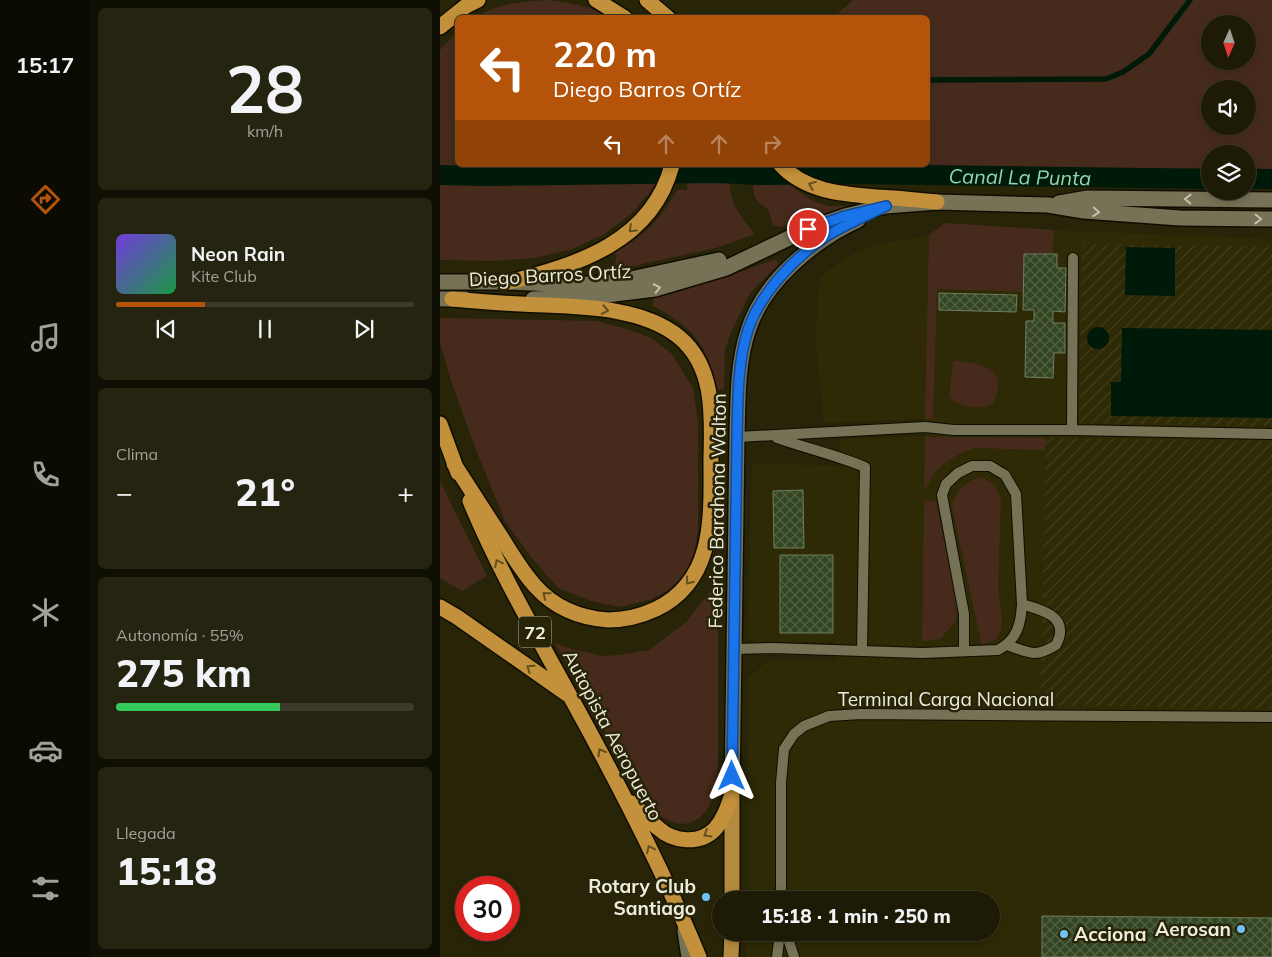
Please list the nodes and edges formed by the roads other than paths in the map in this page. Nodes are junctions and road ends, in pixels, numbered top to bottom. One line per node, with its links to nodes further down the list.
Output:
1 (478, 0): 6 (highway)
2 (596, 0): 4 (highway)
3 (646, 0): 5 (highway)
4 (620, 15)
5 (664, 15)
6 (440, 27)
7 (671, 167): 17 (highway, one-way to 17)
8 (783, 167): 10 (highway, one-way to 8)
9 (1272, 200): 11 (street, Diego Barros Ortíz, one-way to 11)
10 (937, 202): 11 (street, Diego Barros Ortíz); 12 (street, Diego Barros Ortíz)
11 (1048, 205): 13 (street, Diego Barros Ortíz, one-way to 13)
12 (886, 206): 14 (street, Diego Barros Ortíz); 23 (street, Federico Barahona Walton)
13 (1272, 219)
14 (774, 245): 17 (street, Diego Barros Ortíz); 18 (street, Diego Barros Ortíz, one-way to 14)
15 (1073, 258): 20 (lane)
16 (440, 282): 17 (street, Diego Barros Ortíz)
17 (509, 282)
18 (446, 299): 24 (highway, one-way to 24)
19 (440, 424): 24 (highway, Autopista Aeropuerto / 72)
20 (1072, 430): 21 (lane); 22 (lane)
21 (1272, 434)
22 (770, 436): 23 (lane); 29 (lane)
23 (737, 437): 28 (street, Federico Barahona Walton)
24 (454, 464): 31 (highway, Autopista Aeropuerto / 72, one-way to 24)
25 (1022, 604): 27 (lane); 27 (lane); 30 (lane)
26 (440, 607): 31 (highway, one-way to 26)
27 (1007, 645): 30 (lane)
28 (734, 649): 29 (lane); 33 (street, Federico Barahona Walton)
29 (862, 651): 30 (lane)
30 (964, 651)
31 (570, 696): 34 (highway, Autopista Aeropuerto / 72, one-way to 31)
32 (1272, 717): 36 (lane, Terminal Carga Nacional)
33 (732, 794): 34 (highway, one-way to 34); 35 (highway)
34 (624, 795): 37 (highway, Autopista Aeropuerto / 72, one-way to 34)
35 (732, 891)
36 (781, 891)
37 (683, 919): 41 (street); 42 (highway, Autopista Aeropuerto / 72)
38 (732, 941): 43 (highway)
39 (779, 941): 44 (lane)
40 (789, 941): 45 (lane)
41 (689, 957)
42 (699, 957)
43 (732, 957)
44 (778, 957)
45 (794, 957)

